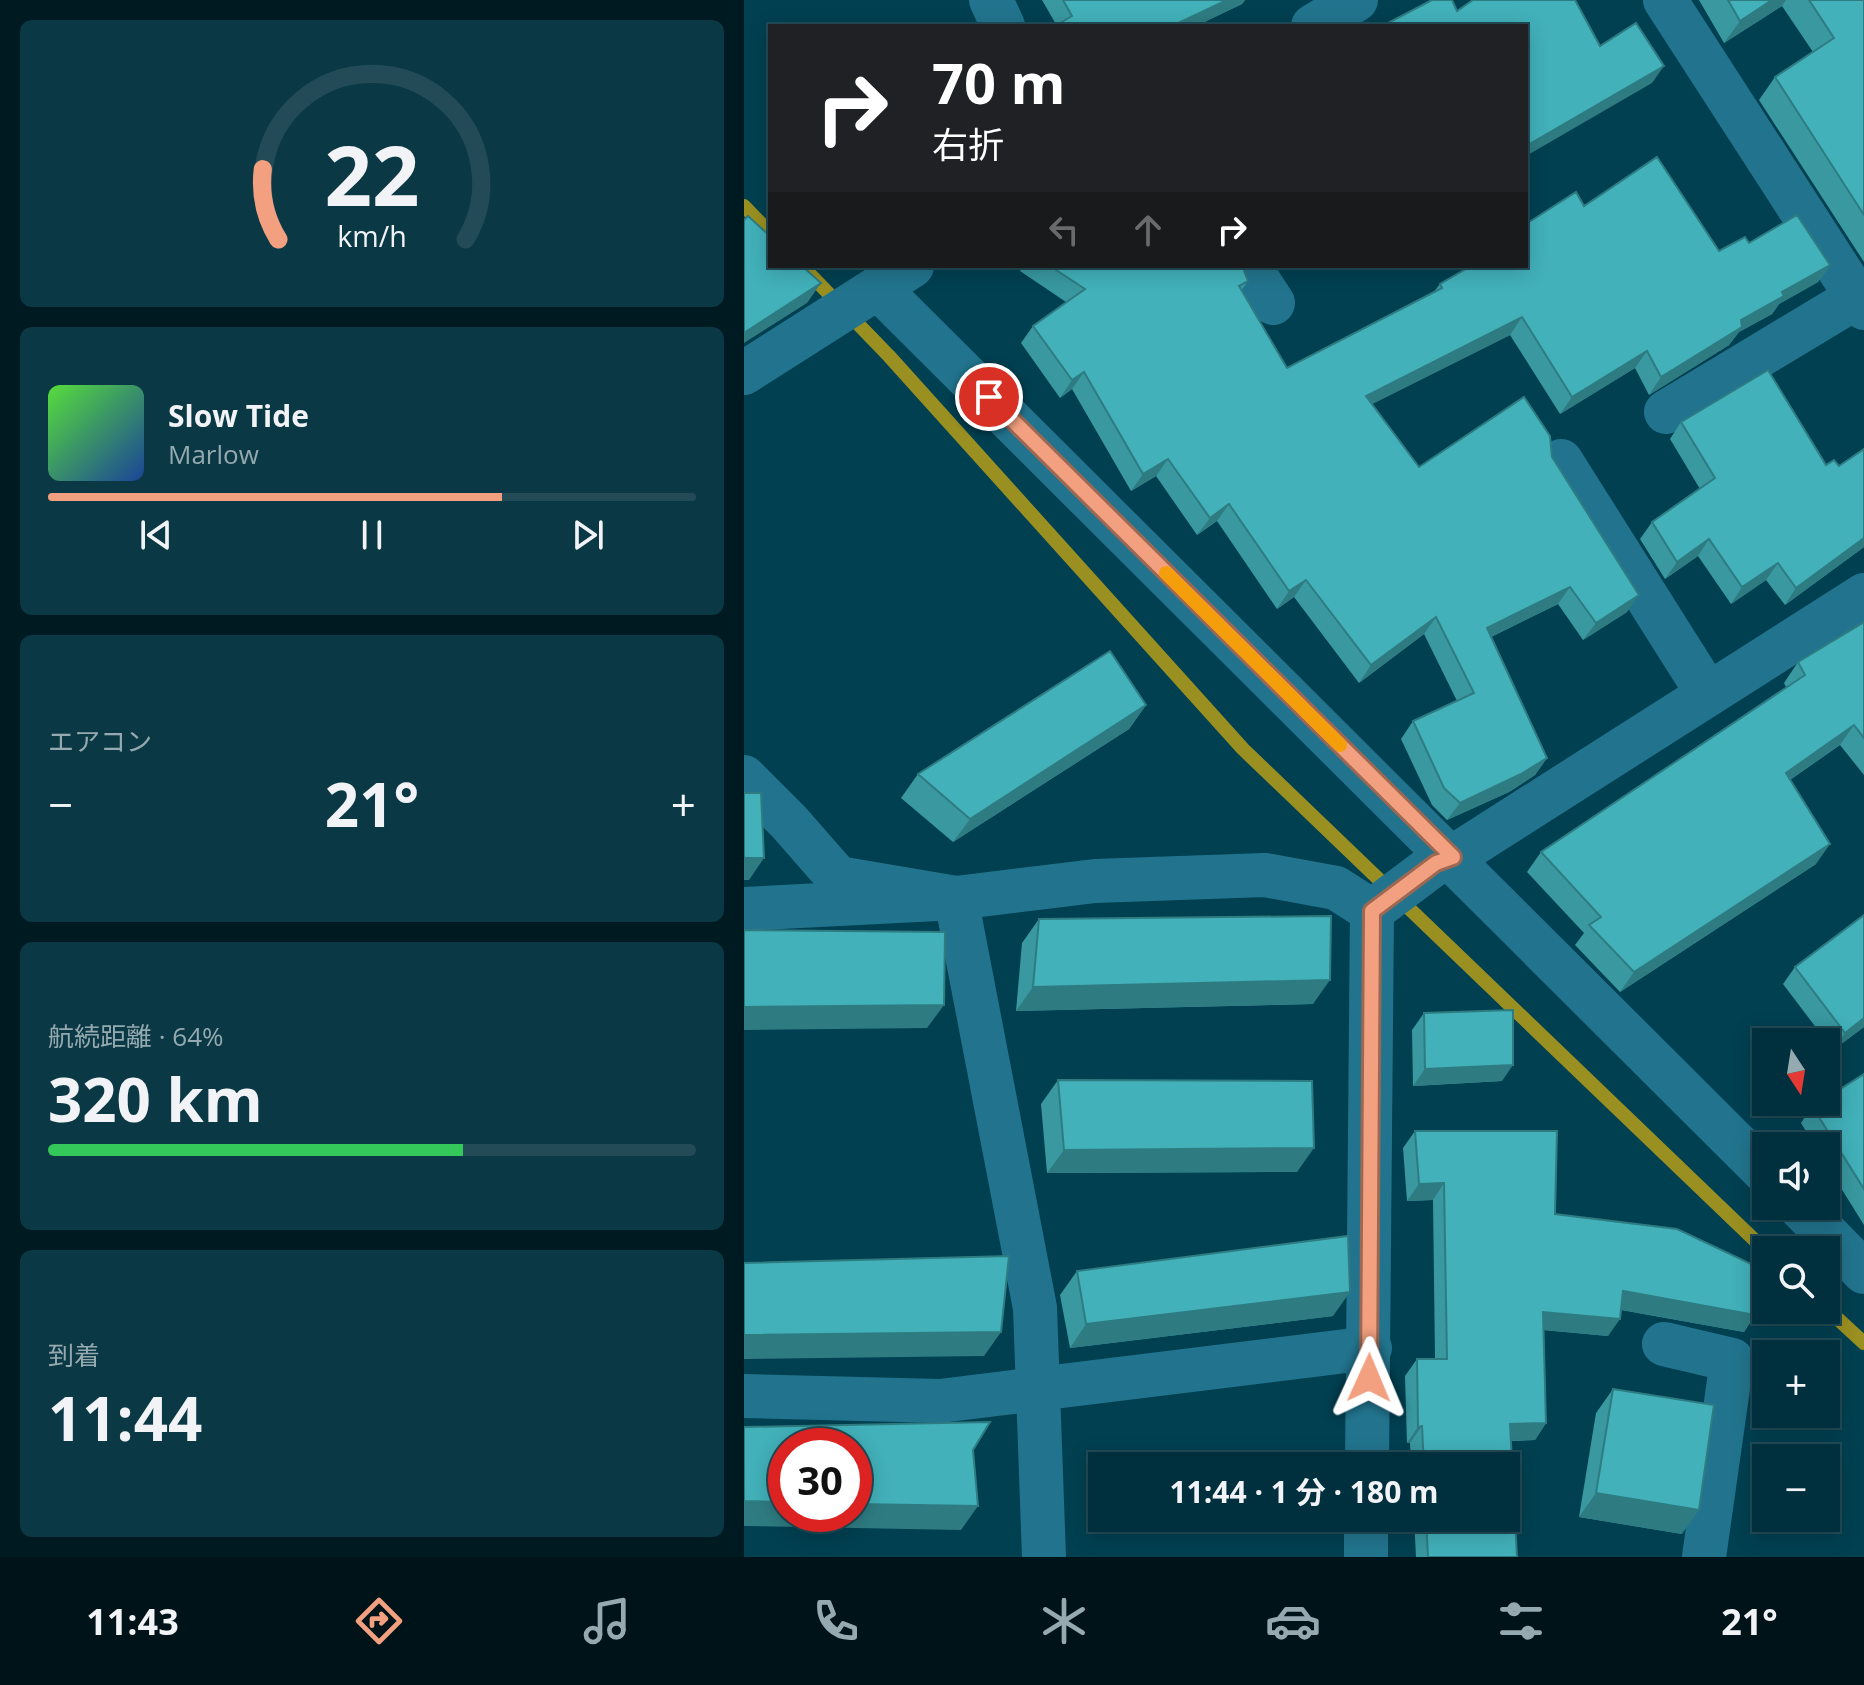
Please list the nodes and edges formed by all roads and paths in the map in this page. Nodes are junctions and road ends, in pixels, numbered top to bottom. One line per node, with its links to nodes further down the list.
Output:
1 (991, 0): 4 (street)
2 (1356, 0): 5 (street)
3 (1665, 0): 8 (street)
4 (1002, 24)
5 (1316, 24)
6 (1250, 268): 9 (street)
7 (895, 277): 10 (street); 16 (street)
8 (1861, 302): 11 (street)
9 (1273, 303)
10 (744, 373)
11 (1666, 412)
12 (1561, 461): 14 (street)
13 (1864, 595): 14 (street)
14 (1708, 694): 16 (street)
15 (744, 777): 17 (street)
16 (1444, 860): 19 (street); 20 (street)
17 (956, 898): 18 (street); 19 (street); 25 (street)
18 (744, 909)
19 (1372, 911): 24 (street)
20 (1752, 1159)
21 (1813, 1220): 22 (street)
22 (1864, 1272)
23 (1664, 1344): 31 (street)
24 (1370, 1348): 25 (street); 27 (street)
25 (1036, 1389): 26 (street); 29 (street)
26 (744, 1396)
27 (1367, 1452)
28 (1366, 1532): 30 (street)
29 (1044, 1557)
30 (1366, 1557)
31 (1704, 1557)

